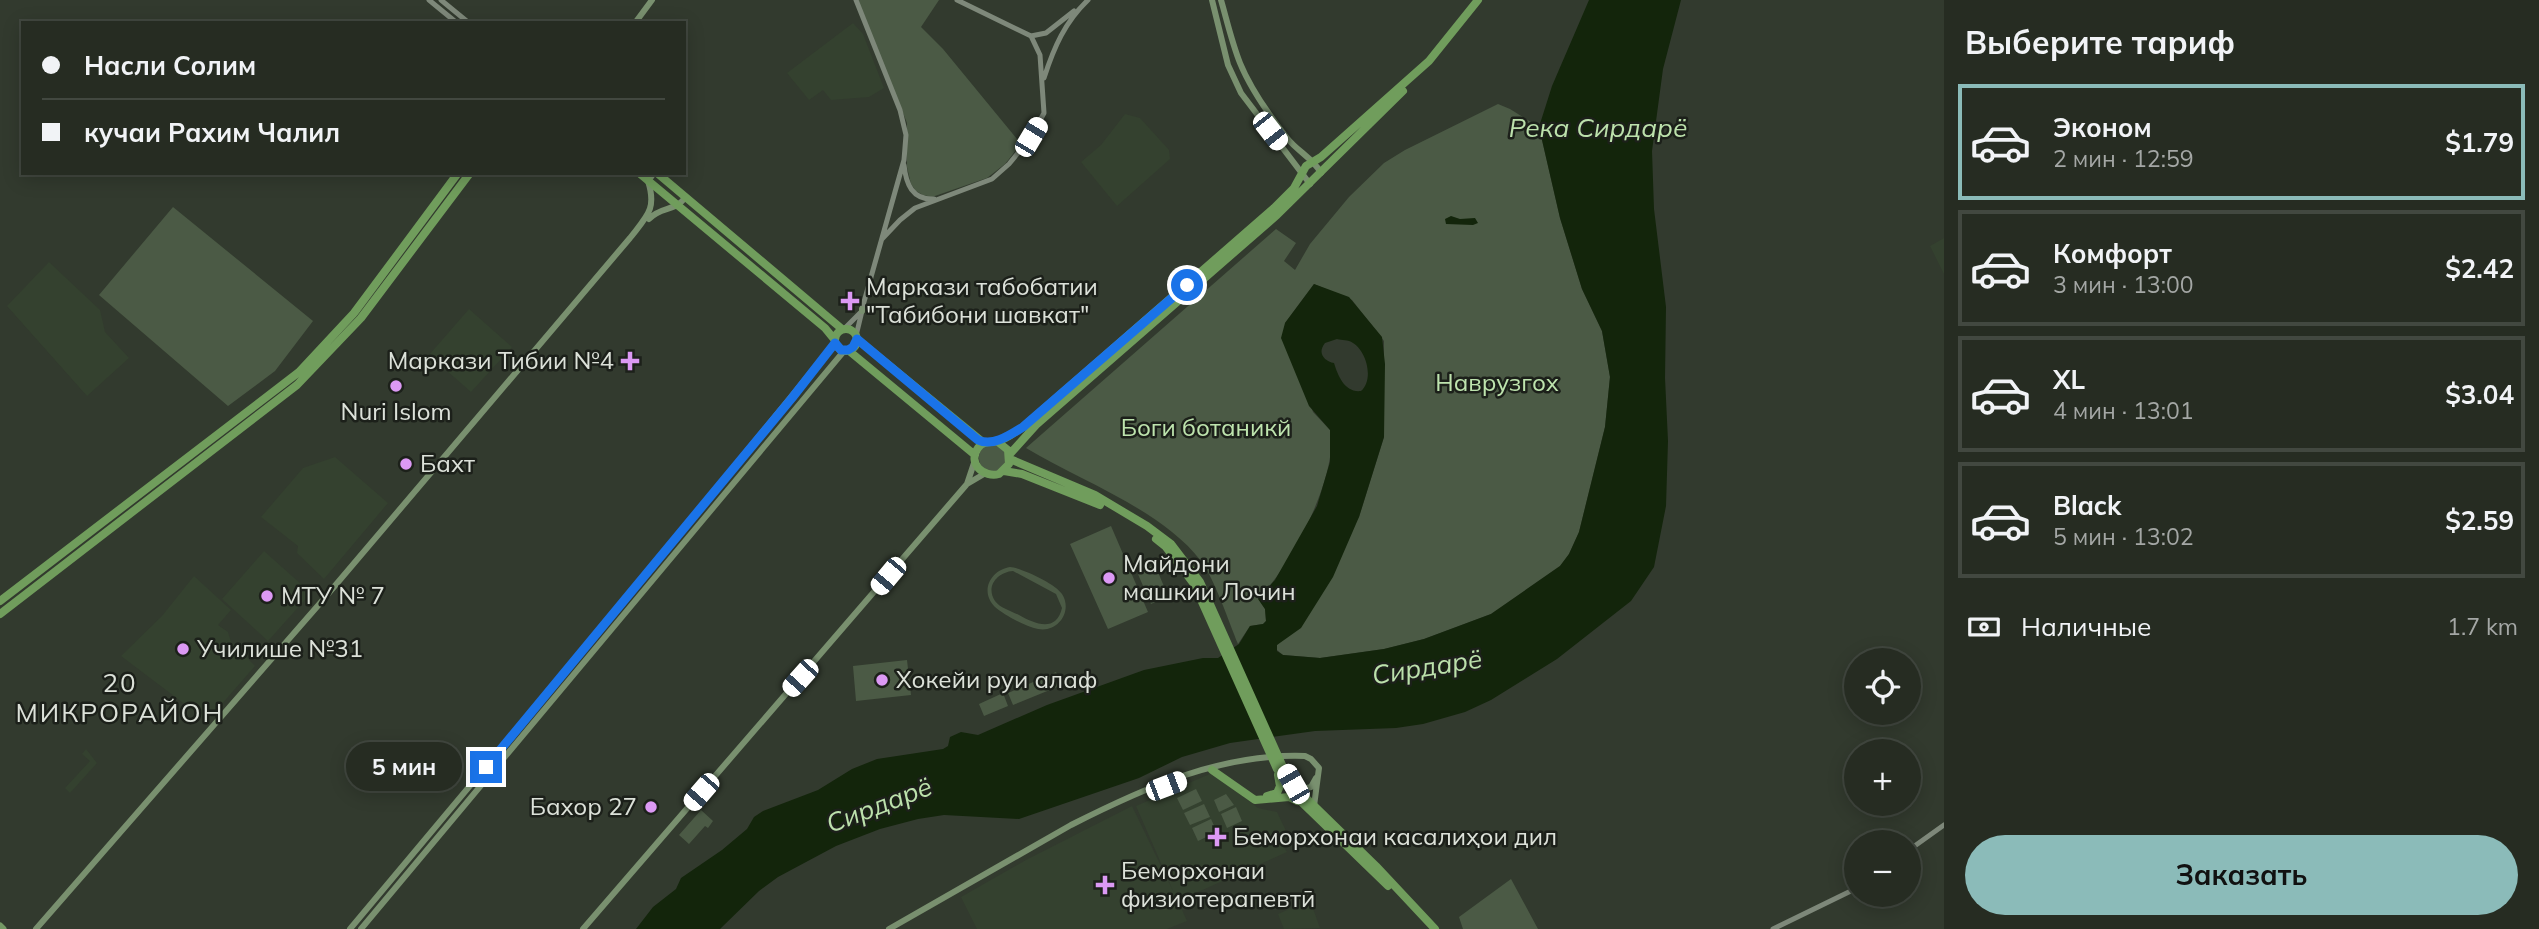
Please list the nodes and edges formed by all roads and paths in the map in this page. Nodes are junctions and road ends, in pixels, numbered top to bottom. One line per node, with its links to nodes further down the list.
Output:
1 (429, 0): 11 (street)
2 (441, 0): 12 (street)
3 (652, 0): 13 (main road)
4 (856, 0): 17 (street)
5 (957, 0): 14 (street)
6 (1088, 0): 14 (street); 16 (street)
7 (1212, 0): 19 (main road)
8 (1221, 0): 18 (main road)
9 (1478, 0): 15 (highway)
10 (1484, 0): 15 (highway)
11 (455, 21)
12 (467, 21)
13 (636, 21)
14 (1031, 36): 16 (street)
15 (1411, 80): 18 (highway); 20 (highway)
16 (1043, 81): 29 (street)
17 (904, 160): 29 (street); 33 (street)
18 (1312, 162): 19 (highway); 20 (main road)
19 (1302, 173): 27 (main road); 42 (highway)
20 (1321, 173): 27 (highway)
21 (457, 175): 49 (highway)
22 (469, 175): 50 (highway)
23 (641, 175): 26 (highway)
24 (653, 175): 26 (main road)
25 (657, 175): 28 (highway)
26 (648, 181): 30 (highway); 31 (main road)
27 (1310, 184): 44 (highway)
28 (685, 198): 30 (main road); 32 (highway)
29 (941, 199): 33 (street)
30 (678, 207): 31 (main road); 34 (highway)
31 (630, 237): 65 (main road)
32 (736, 239): 34 (highway); 35 (highway)
33 (882, 239): 37 (street)
34 (728, 248): 36 (highway)
35 (755, 255): 36 (highway); 38 (highway)
36 (748, 265): 40 (highway)
37 (862, 310): 38 (street); 39 (street)
38 (844, 329): 39 (highway); 40 (highway)
39 (856, 337): 41 (highway); 43 (highway)
40 (835, 341): 41 (highway); 66 (main road)
41 (846, 350): 45 (highway); 67 (main road)
42 (998, 442): 43 (highway); 44 (highway)
43 (984, 443): 45 (highway)
44 (1010, 457): 46 (highway); 54 (highway)
45 (975, 458): 47 (highway); 48 (main road)
46 (1004, 471): 47 (highway); 54 (highway)
47 (984, 474): 48 (main road)
48 (967, 484): 68 (main road)
49 (143, 492): 50 (highway); 51 (highway); 52 (highway)
50 (154, 497): 51 (highway)
51 (146, 503): 53 (highway)
52 (34, 575): 53 (highway); 55 (highway)
53 (41, 583): 56 (highway)
54 (1197, 583): 58 (highway)
55 (0, 601)
56 (0, 614)
57 (1215, 768): 58 (highway); 59 (main road); 60 (highway); 61 (main road); 69 (main road)
58 (1280, 768): 59 (highway); 60 (highway)
59 (1298, 790): 61 (highway)
60 (1303, 803): 70 (highway)
61 (1316, 808): 70 (highway)
62 (1944, 825): 63 (street)
63 (1921, 841)
64 (1844, 894): 71 (street)
65 (36, 929)
66 (351, 929)
67 (360, 929)
68 (583, 929)
69 (892, 929)
70 (1432, 929)
71 (1773, 929)

